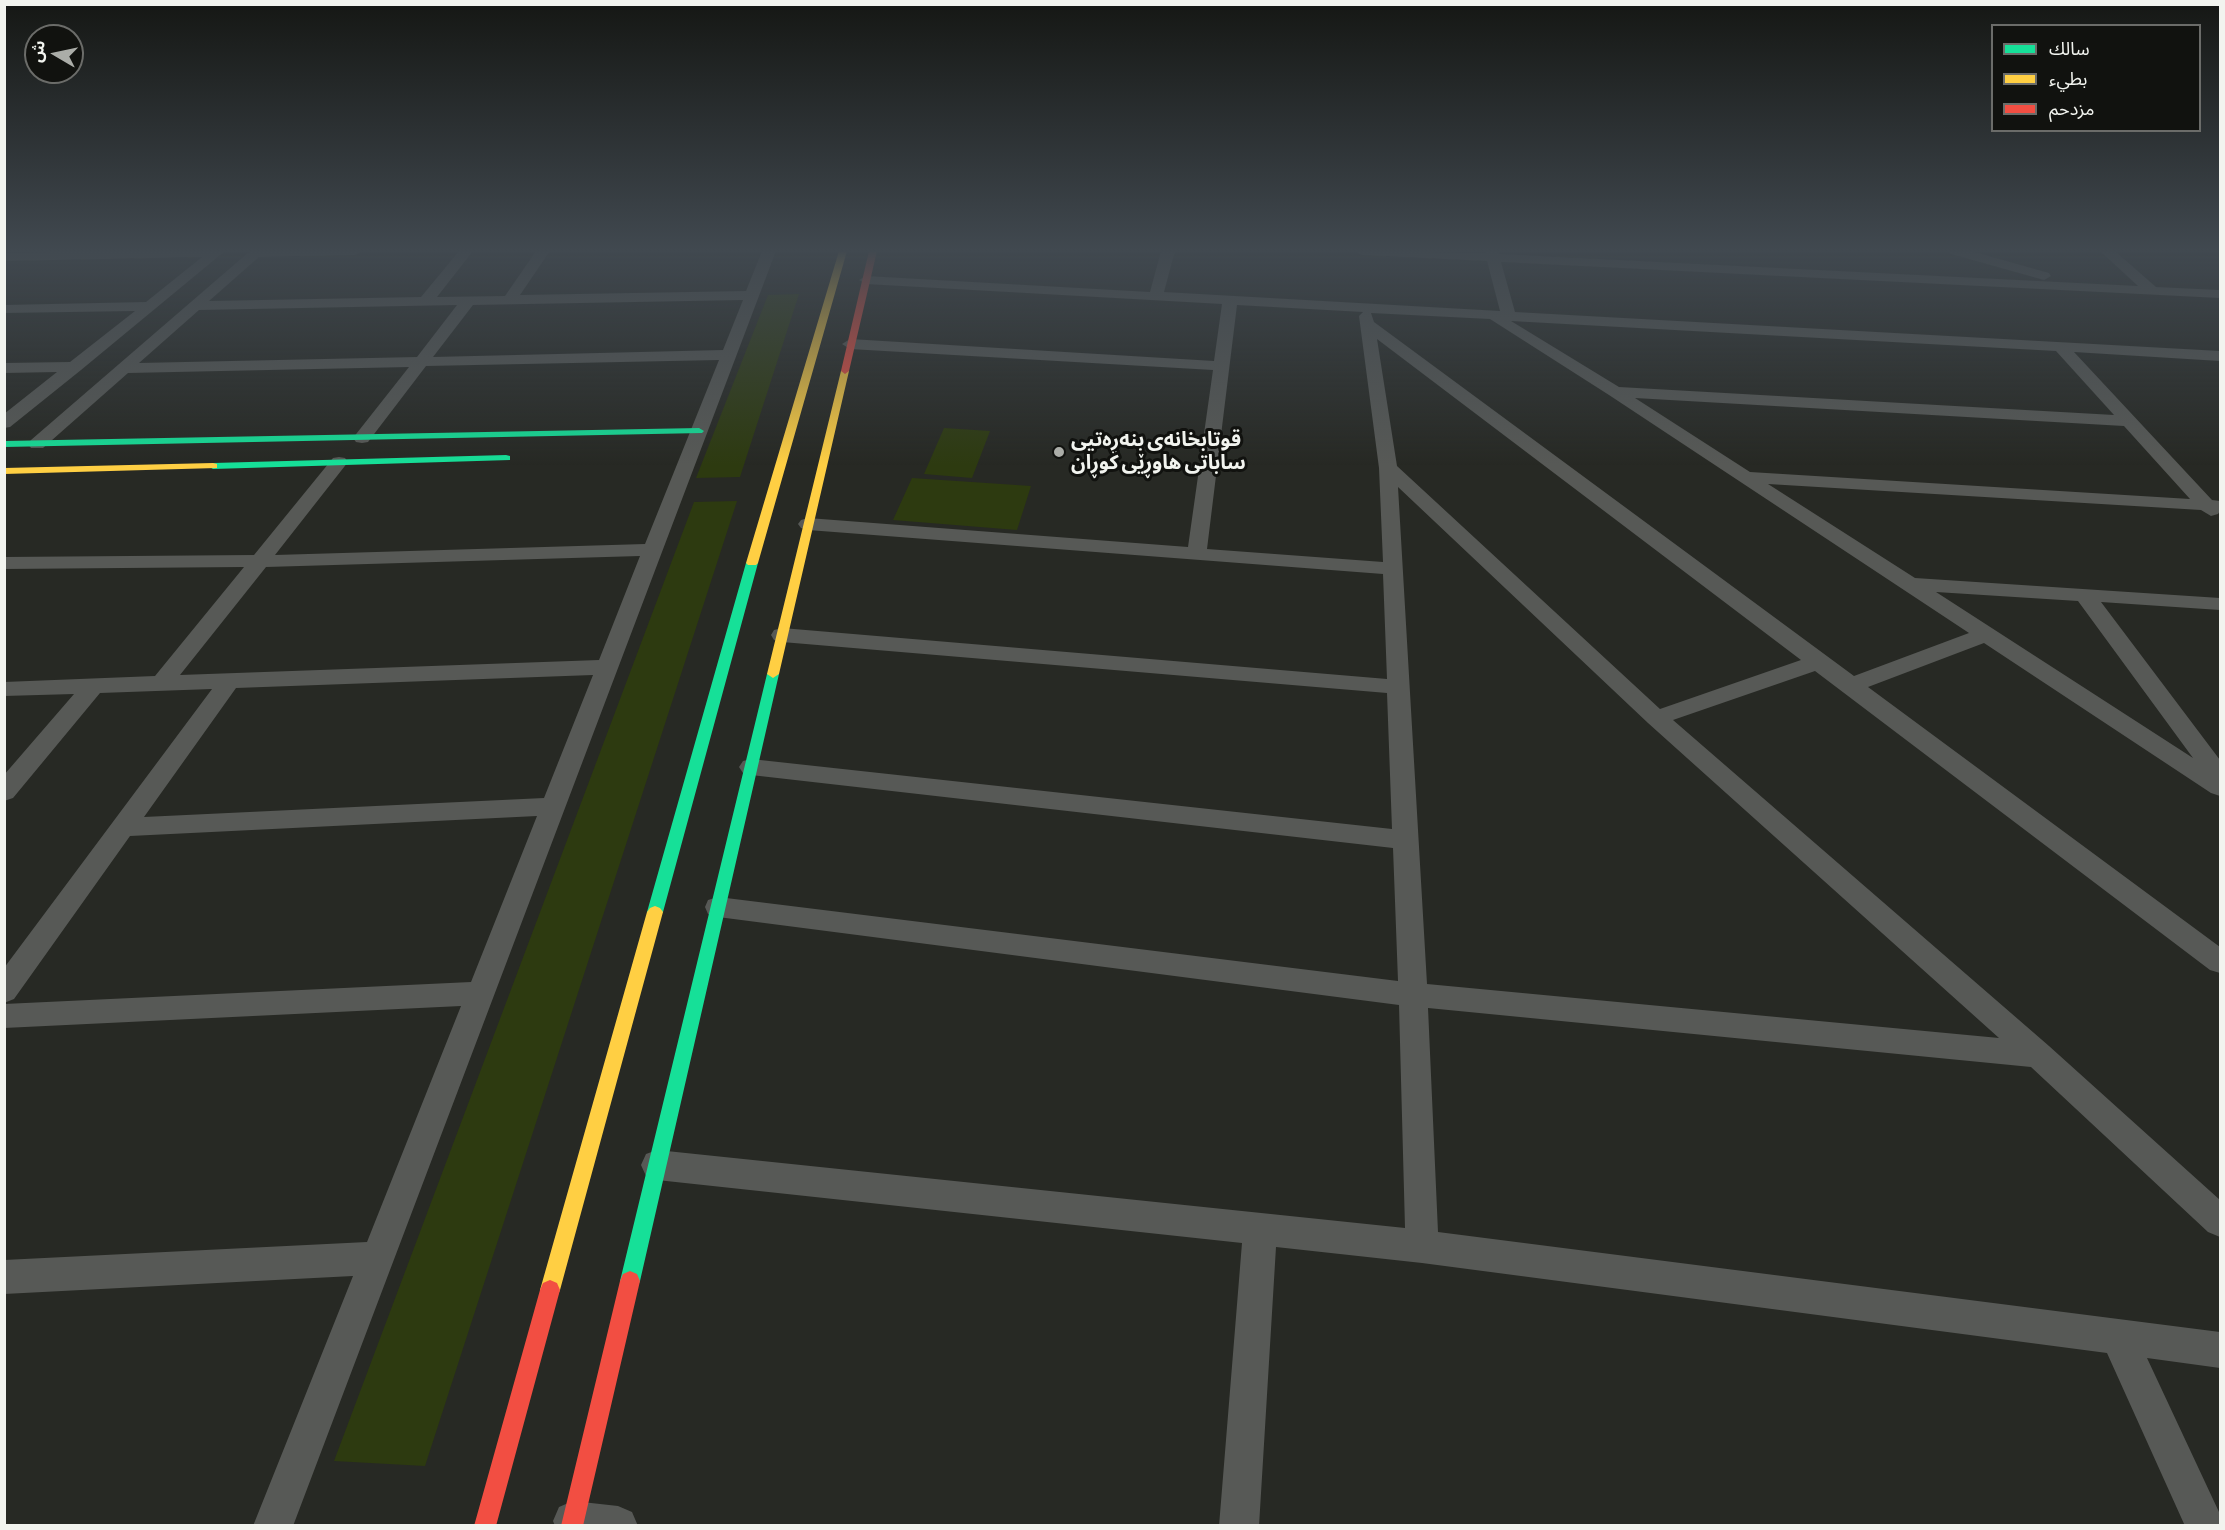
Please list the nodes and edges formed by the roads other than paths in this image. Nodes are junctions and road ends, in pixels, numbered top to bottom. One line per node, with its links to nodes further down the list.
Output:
1 (130, 322): 18 (street)
2 (175, 322): 20 (street)
3 (451, 322): 16 (street)
4 (741, 322): 14 (street)
5 (823, 322): 79 (street)
6 (855, 322): 12 (street)
7 (1227, 322): 17 (street)
8 (1367, 322): 30 (street)
9 (1374, 322): 46 (street)
10 (1509, 322): 21 (street)
11 (1599, 322): 13 (street)
12 (850, 344): 17 (street); 35 (street)
13 (2061, 348): 15 (street); 22 (street)
14 (728, 355): 16 (street); 27 (street)
15 (2220, 356)
16 (421, 361): 20 (street); 24 (street)
17 (1220, 366): 37 (street)
18 (75, 367): 19 (street); 23 (street)
19 (4, 368)
20 (124, 368): 26 (street)
21 (1615, 392): 22 (street); 32 (street)
22 (2129, 421): 33 (street)
23 (4, 423)
24 (362, 438): 26 (street); 27 (street)
25 (4, 444): 26 (street)
26 (37, 444): 31 (street)
27 (689, 446): 36 (street)
28 (514, 457): 29 (street)
29 (339, 462): 31 (street); 38 (street)
30 (1388, 468): 40 (street); 54 (street)
31 (5, 471)
32 (1744, 477): 33 (street); 41 (street)
33 (2213, 506): 34 (street)
34 (2220, 521)
35 (808, 524): 37 (street); 44 (street)
36 (652, 550): 38 (street); 47 (street)
37 (1197, 554): 40 (street)
38 (261, 561): 39 (street); 49 (street)
39 (4, 563)
40 (1393, 569): 52 (street)
41 (1906, 584): 42 (street); 45 (street)
42 (2085, 596): 43 (street); 56 (street)
43 (2220, 604)
44 (782, 635): 52 (street); 55 (street)
45 (1985, 635): 51 (street); 57 (street)
46 (1818, 662): 51 (street); 54 (street)
47 (607, 667): 48 (street); 59 (street)
48 (229, 681): 49 (street); 60 (street)
49 (162, 683): 50 (street)
50 (93, 686): 53 (street); 58 (street)
51 (1850, 686): 63 (street)
52 (1397, 687): 61 (street)
53 (4, 689)
54 (1656, 718): 68 (street)
55 (751, 767): 61 (street); 62 (street)
56 (2220, 777)
57 (2220, 787)
58 (4, 792)
59 (553, 806): 60 (street); 65 (street)
60 (125, 827): 64 (street)
61 (1405, 840): 66 (street)
62 (718, 907): 66 (street); 69 (street)
63 (2220, 962)
64 (4, 991)
65 (480, 993): 67 (street); 73 (street)
66 (1413, 995): 68 (street); 72 (street)
67 (4, 1016)
68 (2038, 1055): 70 (street)
69 (657, 1166): 71 (street); 77 (street)
70 (2220, 1221)
71 (1260, 1228): 72 (street); 81 (street)
72 (1422, 1246): 75 (street)
73 (377, 1258): 74 (street); 78 (street)
74 (4, 1277)
75 (2118, 1336): 76 (street); 82 (street)
76 (2220, 1350)
77 (572, 1523): 80 (street)
78 (273, 1526)
79 (485, 1526)
80 (618, 1526)
81 (1239, 1526)
82 (2205, 1526)

